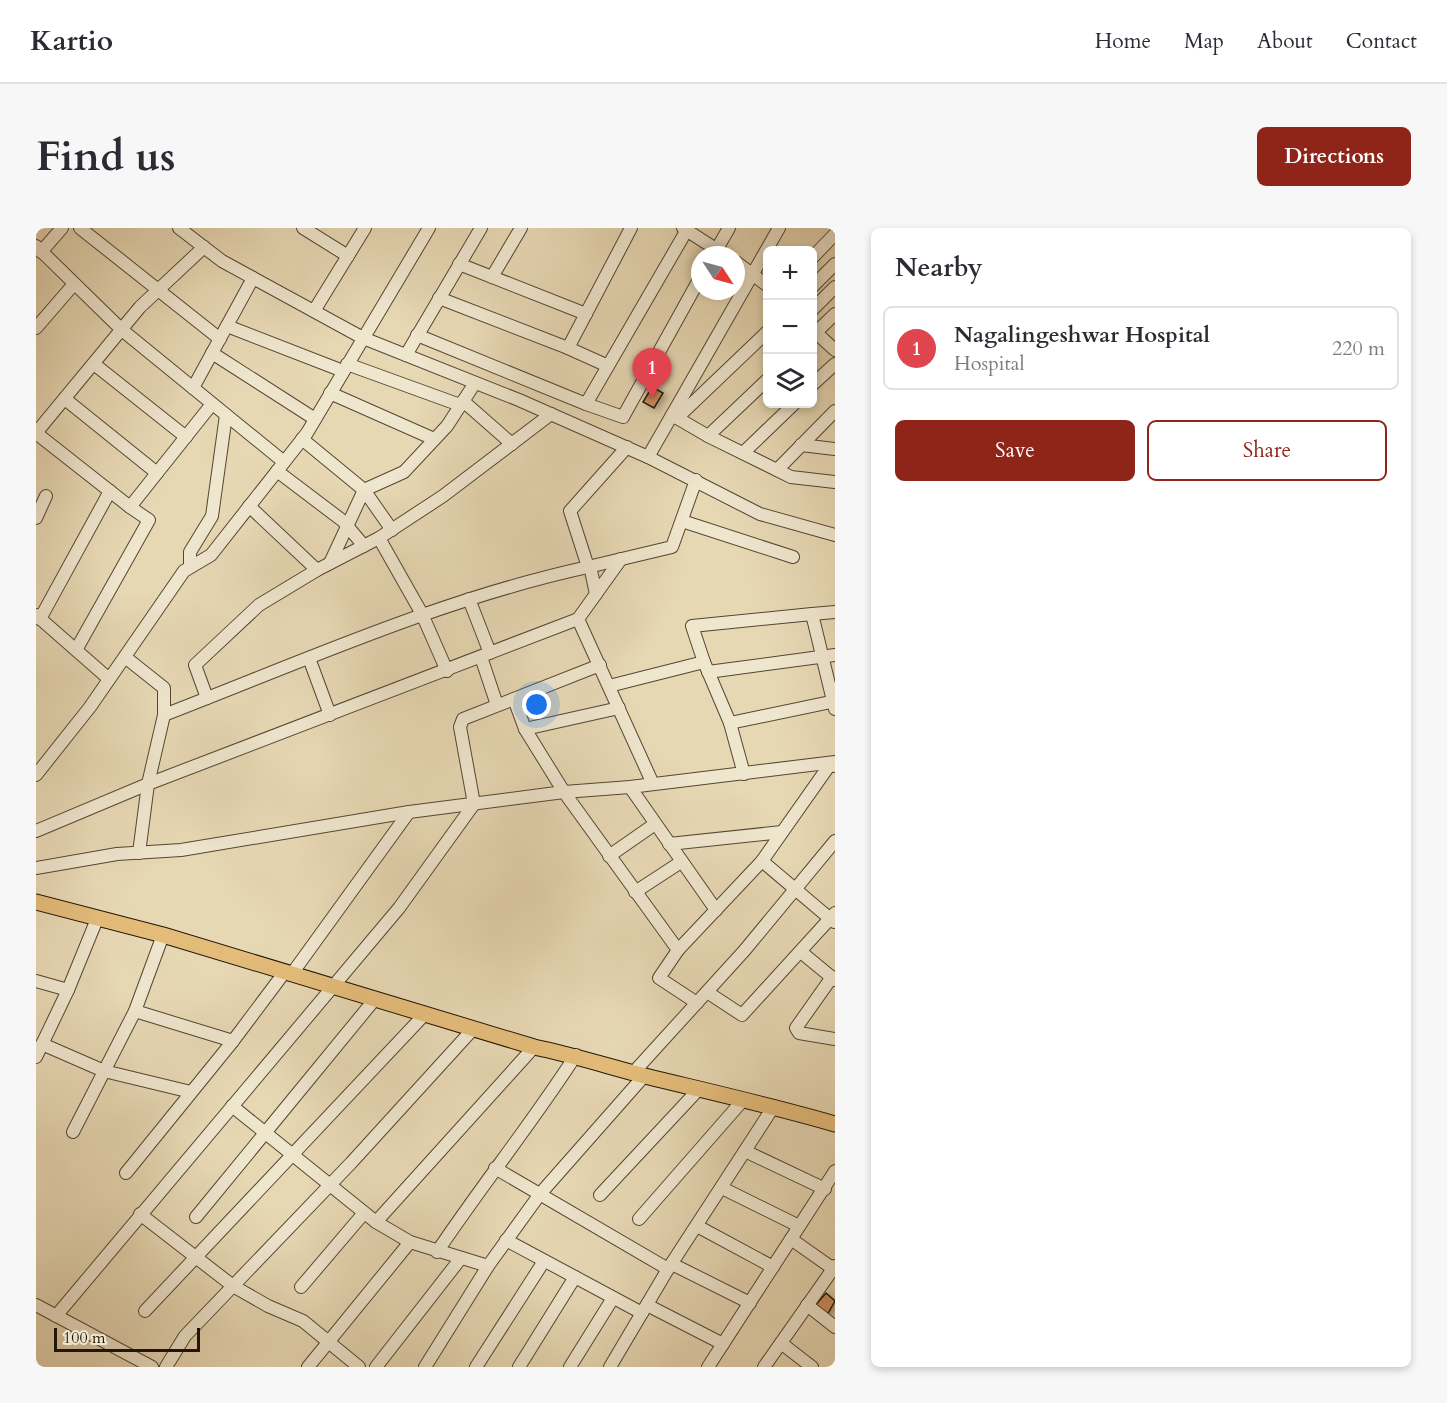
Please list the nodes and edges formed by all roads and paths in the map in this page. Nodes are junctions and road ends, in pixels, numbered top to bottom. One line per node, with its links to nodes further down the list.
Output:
1 (62, 228): 17 (street)
2 (80, 228): 30 (street)
3 (179, 228): 16 (street)
4 (365, 228): 19 (street)
5 (429, 228): 44 (street)
6 (481, 228): 20 (street)
7 (521, 228): 24 (street)
8 (729, 228): 15 (street)
9 (779, 228): 23 (street)
10 (308, 229): 19 (street)
11 (686, 229): 14 (street); 52 (street)
12 (626, 230): 35 (street)
13 (835, 234): 18 (street)
14 (709, 246)
15 (721, 246)
16 (204, 247): 25 (street); 30 (street)
17 (39, 249): 28 (street)
18 (817, 254)
19 (348, 256): 34 (street)
20 (459, 264): 24 (street); 32 (street)
21 (835, 264): 27 (street)
22 (745, 268): 23 (street)
23 (753, 273): 26 (street); 67 (street)
24 (492, 277): 35 (street)
25 (253, 278): 34 (street); 37 (street)
26 (763, 282)
27 (817, 283)
28 (74, 284): 38 (street); 40 (street)
29 (835, 287): 33 (street)
30 (158, 291): 40 (street); 45 (street)
31 (691, 294): 62 (street)
32 (439, 298): 41 (street); 46 (street)
33 (817, 306)
34 (314, 311): 44 (street)
35 (586, 314): 46 (street)
36 (835, 314): 39 (street)
37 (227, 326): 45 (street); 53 (street)
38 (36, 328)
39 (817, 329)
40 (122, 330): 50 (street); 57 (street)
41 (417, 335): 49 (street); 62 (street)
42 (817, 335): 47 (street)
43 (763, 336): 67 (street)
44 (363, 338): 49 (street); 53 (street)
45 (220, 339): 48 (street)
46 (568, 348): 52 (street)
47 (835, 350)
48 (212, 353): 57 (street); 68 (street)
49 (406, 355): 55 (street)
50 (94, 364): 59 (street); 70 (street)
51 (835, 364): 54 (street)
52 (608, 366): 62 (street)
53 (345, 368): 58 (street); 60 (street)
54 (817, 381)
55 (475, 383): 60 (street); 65 (street)
56 (763, 384): 71 (street)
57 (193, 388): 61 (street)
58 (330, 393): 68 (street); 73 (street)
59 (65, 399): 69 (street); 82 (street)
60 (462, 403): 73 (street); 74 (street)
61 (212, 404): 66 (street); 70 (street)
62 (586, 404)
63 (790, 408): 78 (street)
64 (835, 411): 75 (street)
65 (551, 414): 74 (street); 76 (street)
66 (226, 415): 80 (street); 101 (street)
67 (674, 416): 71 (street); 79 (street)
68 (315, 419): 72 (street)
69 (36, 433): 86 (street)
70 (186, 436): 82 (street)
71 (708, 436): 78 (street)
72 (302, 439): 80 (street); 85 (street)
73 (434, 439): 85 (street)
74 (512, 444): 93 (street)
75 (801, 445): 77 (street); 81 (street)
76 (627, 447): 79 (street); 100 (street)
77 (835, 449)
78 (743, 453): 81 (street)
79 (648, 457): 83 (street)
80 (281, 466): 88 (street); 92 (street)
81 (777, 470): 84 (street)
82 (156, 473): 89 (street)
83 (696, 480): 91 (street); 94 (street)
84 (835, 482)
85 (364, 490): 92 (street); 93 (street)
86 (110, 491): 89 (street); 108 (street)
87 (46, 496): 90 (street)
88 (249, 506): 101 (street); 102 (street)
89 (130, 507): 110 (street)
90 (36, 518)
91 (682, 521): 97 (street); 98 (street)
92 (347, 526): 96 (street); 99 (street)
93 (392, 530): 95 (street)
94 (835, 535)
95 (379, 538): 96 (street); 106 (street)
96 (364, 546): 99 (street)
97 (793, 558)
98 (621, 559): 100 (street); 103 (street)
99 (330, 563): 102 (street)
100 (589, 566): 103 (street); 104 (street)
101 (190, 567): 113 (street)
102 (317, 570): 120 (street)
103 (596, 594): 109 (street)
104 (469, 599): 106 (street); 111 (street)
105 (835, 612): 107 (street)
106 (422, 614): 114 (street); 117 (street)
107 (812, 614): 112 (street); 116 (street)
108 (38, 617): 110 (street)
109 (579, 619): 111 (street); 115 (street)
110 (76, 650): 118 (street)
111 (486, 655): 117 (street); 123 (street)
112 (829, 656): 116 (street); 122 (street)
113 (125, 657): 118 (street); 125 (street)
114 (309, 658): 120 (street); 126 (street)
115 (600, 665): 119 (street); 121 (street)
116 (706, 667): 119 (street); 127 (street)
117 (447, 671): 126 (street)
118 (109, 679): 131 (street)
119 (609, 686): 124 (street)
120 (207, 698): 125 (street)
121 (514, 699): 123 (street); 128 (street)
122 (834, 704): 127 (street)
123 (497, 705): 136 (street)
124 (619, 708): 128 (street); 133 (street)
125 (164, 715): 132 (street)
126 (330, 715): 132 (street)
127 (730, 723): 130 (street)
128 (525, 729): 135 (street)
129 (834, 764): 130 (street); 140 (street)
130 (744, 774): 133 (street)
131 (36, 775)
132 (148, 783): 139 (street); 143 (street)
133 (653, 784): 134 (street)
134 (630, 787): 135 (street); 138 (street)
135 (564, 792): 136 (street); 144 (street)
136 (474, 804): 137 (street); 160 (street)
137 (409, 812): 143 (street); 157 (street)
138 (655, 824): 142 (street); 144 (street)
139 (36, 831)
140 (782, 832): 142 (street); 145 (street)
141 (835, 841): 148 (street)
142 (669, 844): 146 (street)
143 (139, 852): 147 (street)
144 (609, 856): 149 (street)
145 (762, 861): 148 (street); 151 (street)
146 (681, 862): 149 (street); 151 (street)
147 (36, 868)
148 (796, 889): 152 (street); 162 (street)
149 (635, 892): 155 (street)
150 (36, 902): 153 (main road)
151 (716, 910): 155 (street)
152 (833, 918): 156 (street)
153 (97, 919): 154 (main road); 161 (street)
154 (163, 935): 157 (main road); 165 (street)
155 (678, 950): 164 (street)
156 (801, 952): 158 (street); 162 (street)
157 (287, 974): 160 (main road); 169 (street)
158 (834, 978): 168 (street)
159 (36, 981): 161 (street)
160 (332, 986): 163 (main road); 178 (street)
161 (68, 990): 171 (street)
162 (707, 992): 164 (street)
163 (375, 999): 166 (main road); 182 (street)
164 (698, 1003): 174 (street)
165 (135, 1011): 169 (street); 173 (street)
166 (425, 1014): 167 (main road); 184 (street)
167 (474, 1029): 170 (main road); 188 (street)
168 (835, 1039)
169 (233, 1041): 176 (street)
170 (534, 1047): 172 (main road); 196 (street)
171 (38, 1052): 173 (street)
172 (576, 1055): 174 (main road); 185 (street)
173 (104, 1071): 176 (street); 181 (street)
174 (639, 1074): 175 (main road); 190 (street)
175 (699, 1089): 177 (main road); 191 (street)
176 (191, 1092): 186 (street)
177 (744, 1099): 179 (main road); 195 (street)
178 (232, 1106): 182 (street); 193 (street)
179 (774, 1106): 180 (main road); 183 (street)
180 (835, 1124)
181 (73, 1132)
182 (266, 1132): 184 (street); 194 (street)
183 (745, 1151): 187 (street); 189 (street)
184 (293, 1154): 188 (street); 203 (street)
185 (495, 1168): 190 (street); 202 (street)
186 (126, 1173)
187 (831, 1180): 198 (street)
188 (330, 1185): 192 (street); 211 (street)
189 (722, 1188): 197 (street); 198 (street)
190 (540, 1194): 200 (street); 207 (street)
191 (600, 1195)
192 (364, 1213): 196 (street); 212 (street)
193 (141, 1214): 203 (street); 219 (street)
194 (196, 1217)
195 (639, 1219)
196 (376, 1222): 201 (street)
197 (697, 1226): 207 (street); 208 (street)
198 (799, 1226): 199 (street)
199 (791, 1239): 208 (street); 209 (street)
200 (506, 1240): 205 (street); 206 (street)
201 (410, 1242): 202 (street); 221 (street)
202 (437, 1252): 204 (street)
203 (197, 1257): 211 (street); 218 (street)
204 (461, 1258): 206 (street); 228 (street)
205 (544, 1261): 210 (street); 230 (street)
206 (488, 1266): 229 (street)
207 (670, 1267): 214 (street); 217 (street)
208 (773, 1267): 214 (street)
209 (834, 1268): 216 (street)
210 (575, 1277): 213 (street); 231 (street)
211 (233, 1286): 221 (street); 225 (street)
212 (301, 1287)
213 (613, 1298): 217 (street); 232 (street)
214 (750, 1303): 223 (street)
215 (36, 1305): 219 (street)
216 (807, 1305): 220 (street); 222 (street)
217 (645, 1309): 223 (street); 233 (street)
218 (145, 1311)
219 (56, 1316): 224 (street)
220 (835, 1327)
221 (328, 1343): 226 (street); 227 (street)
222 (781, 1343): 235 (street); 236 (street)
223 (723, 1344): 234 (street)
224 (152, 1367)
225 (166, 1367)
226 (308, 1367)
227 (359, 1367)
228 (376, 1367)
229 (425, 1367)
230 (476, 1367)
231 (519, 1367)
232 (570, 1367)
233 (610, 1367)
234 (708, 1367)
235 (764, 1367)
236 (812, 1367)

